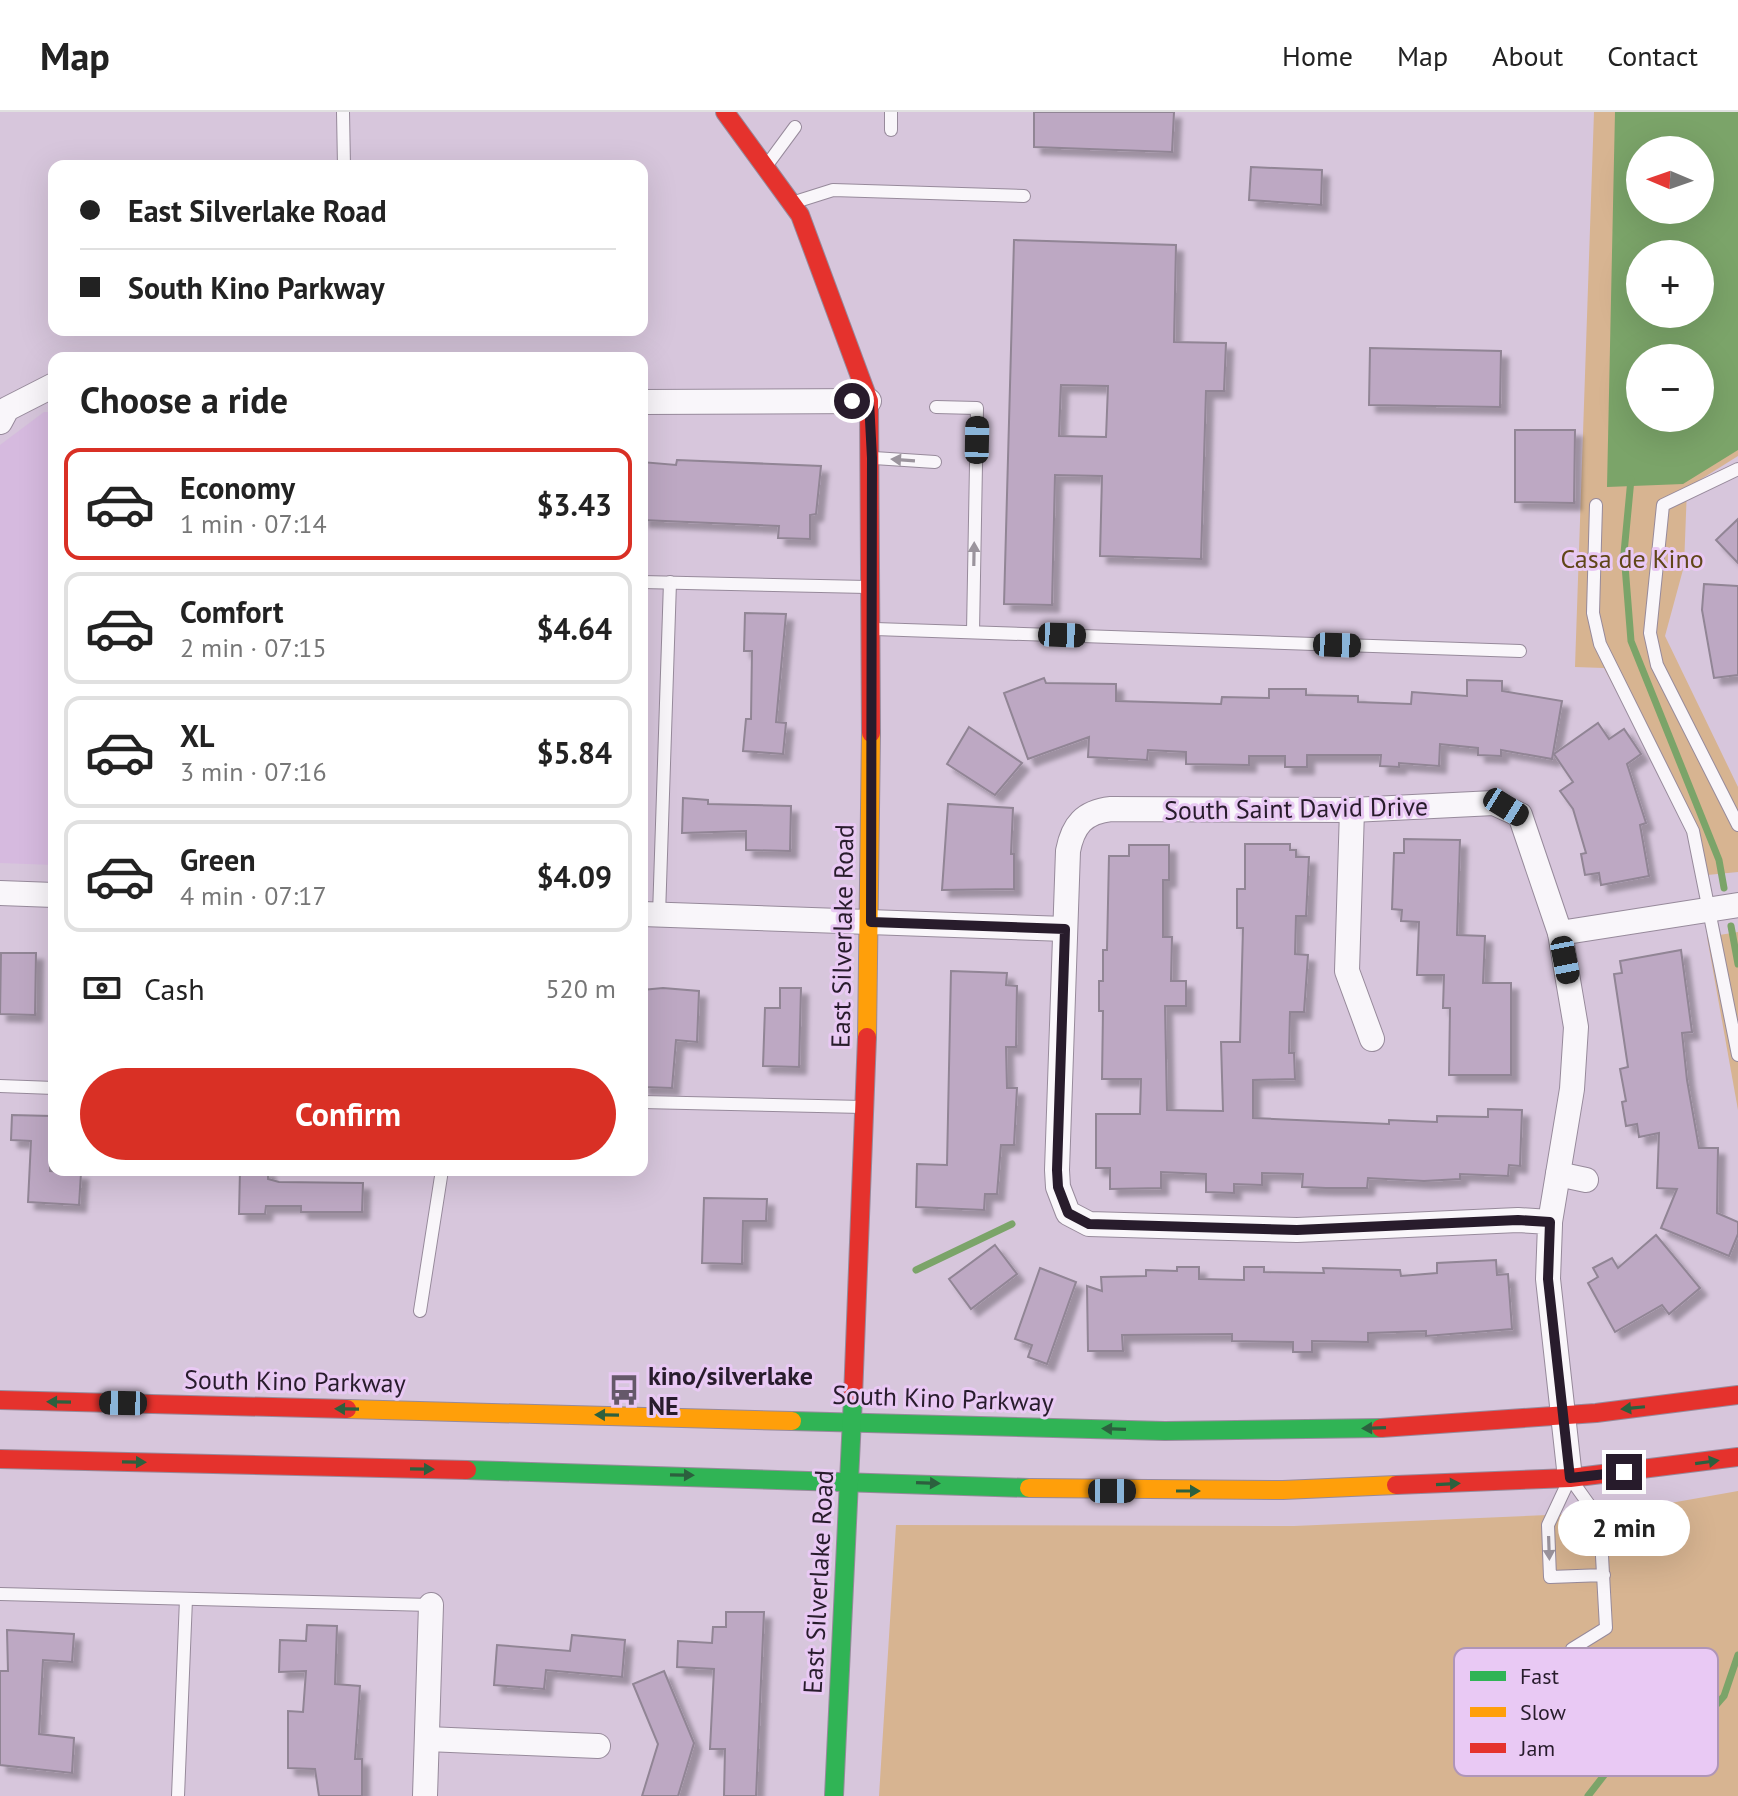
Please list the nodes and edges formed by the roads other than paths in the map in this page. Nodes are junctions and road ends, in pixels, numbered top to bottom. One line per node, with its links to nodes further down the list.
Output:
1 (343, 112): 6 (lane)
2 (725, 112): 7 (main road, East Silverlake Road)
3 (891, 112): 5 (lane)
4 (795, 127): 7 (lane)
5 (891, 130)
6 (344, 160)
7 (765, 168): 9 (main road, East Silverlake Road)
8 (1024, 196): 9 (lane)
9 (792, 203): 11 (main road, East Silverlake Road)
10 (48, 388): 14 (street)
11 (869, 401): 12 (street); 15 (main road, East Silverlake Road)
12 (648, 402)
13 (936, 407): 23 (lane, one-way to 13)
14 (0, 422)
15 (872, 458): 16 (lane, one-way to 15); 21 (main road, East Silverlake Road)
16 (935, 462)
17 (1738, 469): 26 (lane)
18 (1596, 505): 30 (lane)
19 (648, 582): 20 (lane)
20 (670, 582): 21 (lane); 31 (lane)
21 (871, 587): 22 (main road, East Silverlake Road)
22 (872, 629): 23 (lane); 32 (main road, East Silverlake Road)
23 (973, 632): 24 (lane)
24 (1520, 651)
25 (1352, 810): 33 (street, South Saint David Drive); 34 (street, South Saint David Drive); 35 (street)
26 (1738, 825)
27 (0, 893): 28 (street)
28 (48, 895)
29 (1738, 905): 30 (street)
30 (1709, 909): 34 (street); 36 (lane)
31 (651, 914): 32 (street)
32 (871, 922): 33 (street); 40 (main road, East Silverlake Road)
33 (1065, 929): 44 (street)
34 (1560, 933): 41 (street)
35 (1372, 1039)
36 (1738, 1055)
37 (0, 1086): 38 (lane)
38 (48, 1088)
39 (648, 1102): 40 (lane)
40 (864, 1108): 49 (main road, East Silverlake Road)
41 (1558, 1174): 43 (street); 44 (street)
42 (441, 1176): 45 (lane)
43 (1586, 1180)
44 (1550, 1222): 48 (street)
45 (420, 1311)
46 (1738, 1395): 48 (main road, South Kino Parkway, one-way to 48)
47 (0, 1400): 49 (main road, South Kino Parkway, one-way to 47)
48 (1562, 1416): 49 (main road, South Kino Parkway, one-way to 49); 52 (street)
49 (852, 1421): 53 (main road, East Silverlake Road)
50 (1738, 1457): 52 (main road, one-way to 50)
51 (0, 1459): 53 (main road, one-way to 53)
52 (1570, 1478): 53 (main road, one-way to 52); 54 (lane); 54 (lane, one-way to 54)
53 (850, 1480): 63 (main road, East Silverlake Road)
54 (1604, 1575): 58 (lane)
55 (0, 1594): 56 (lane)
56 (186, 1599): 57 (lane); 61 (lane)
57 (431, 1605): 59 (street)
58 (1574, 1648)
59 (427, 1739): 60 (street); 62 (street)
60 (598, 1746)
61 (178, 1796)
62 (425, 1796)
63 (834, 1796)

